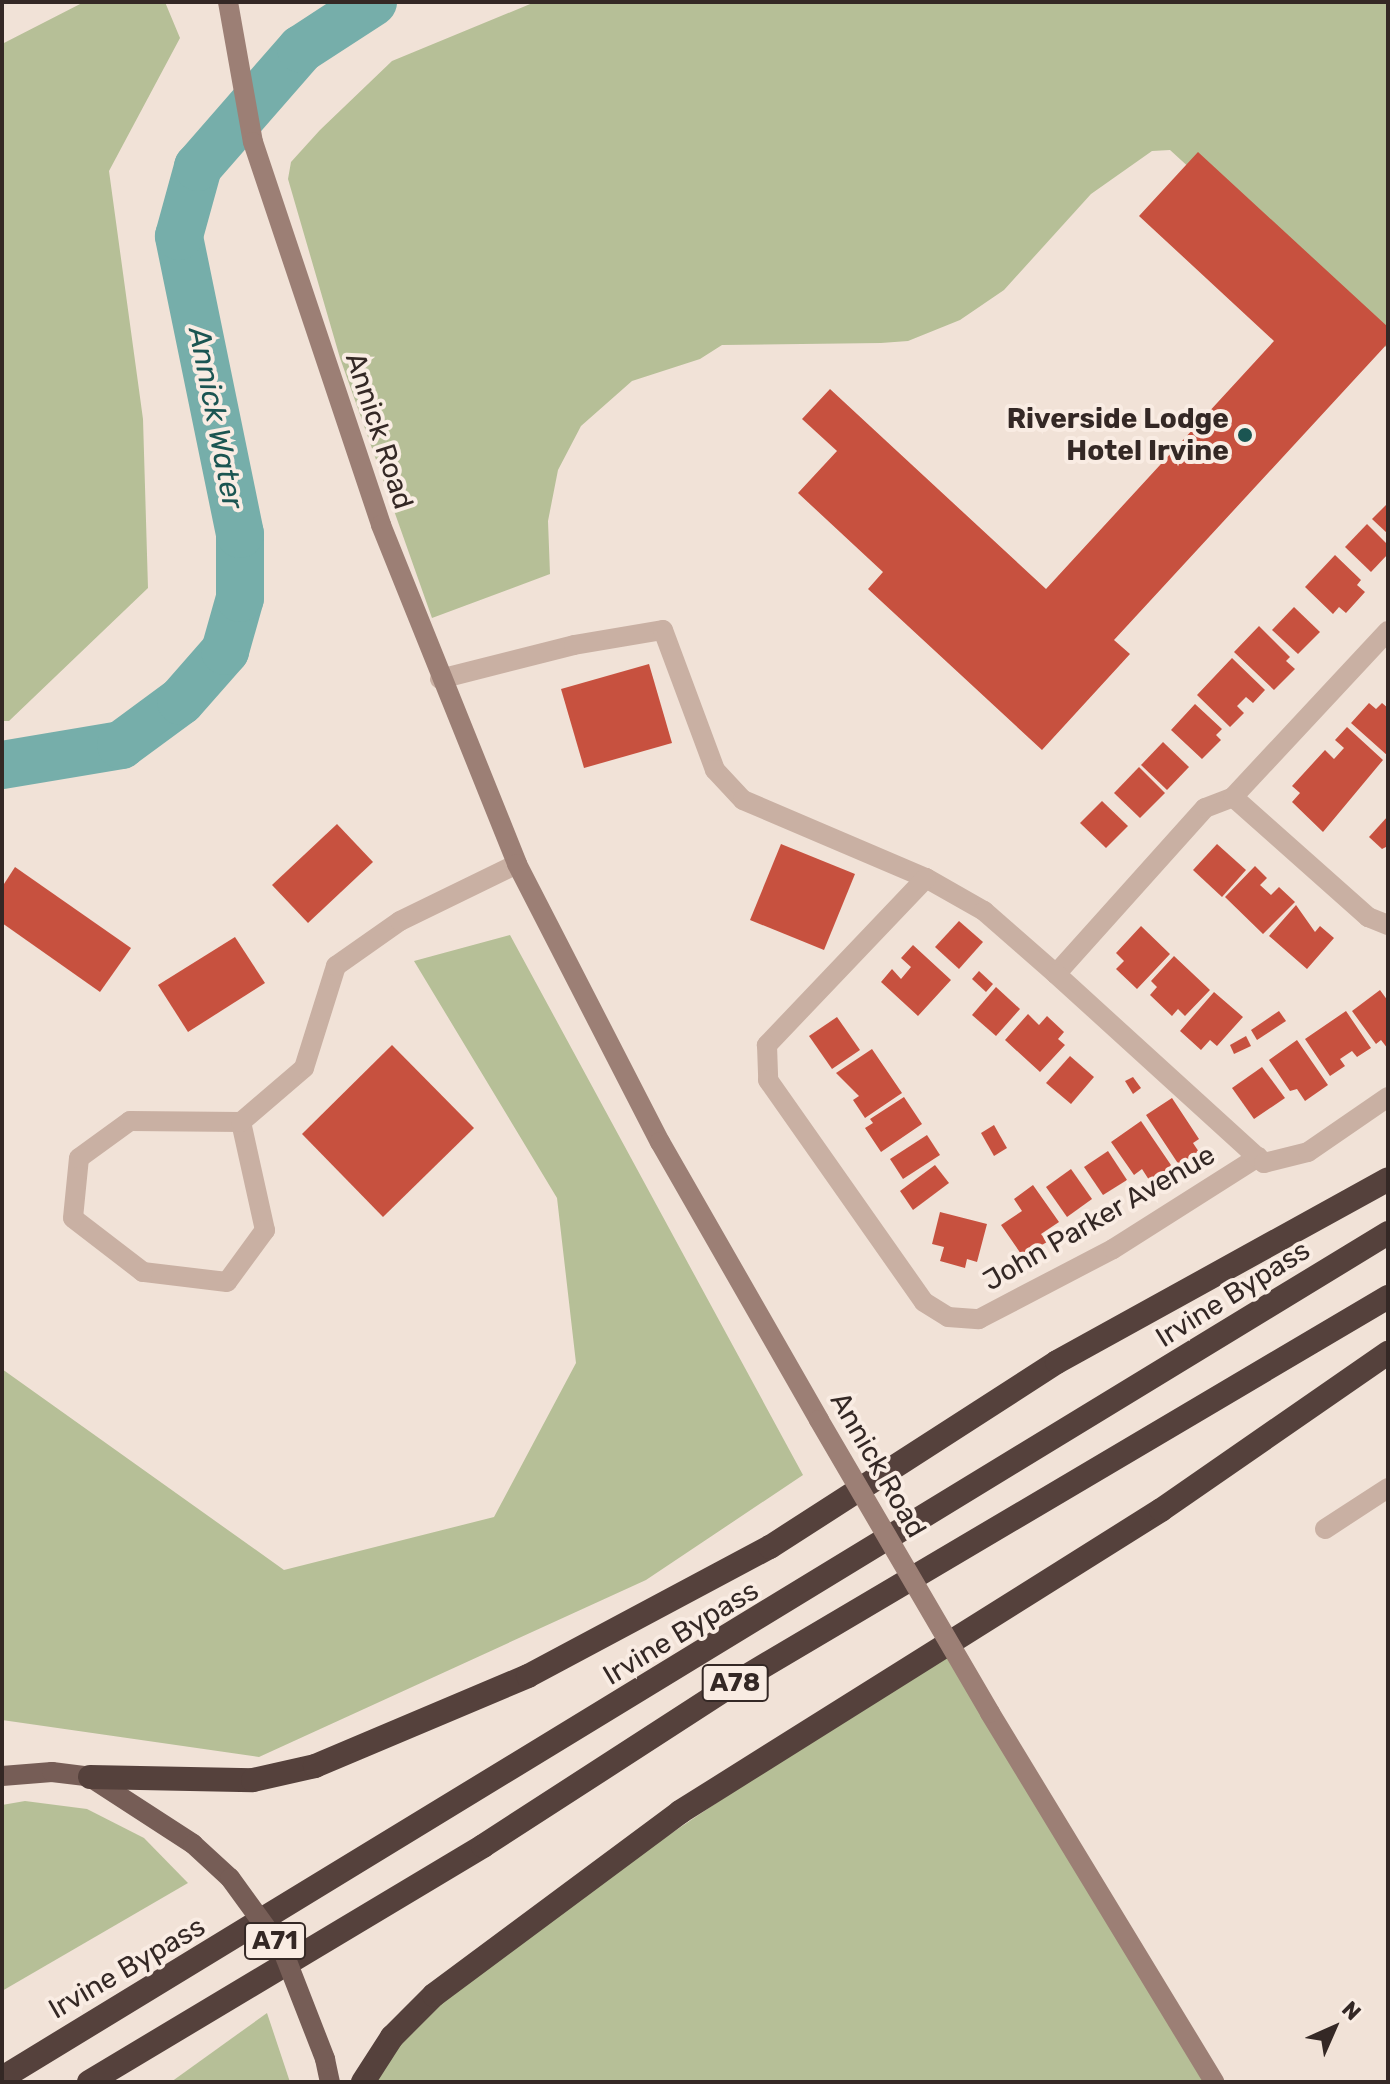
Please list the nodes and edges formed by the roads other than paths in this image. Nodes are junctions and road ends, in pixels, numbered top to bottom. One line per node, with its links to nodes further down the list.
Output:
1 (228, 2): 3 (main road, Annick Road)
2 (1388, 631): 4 (street)
3 (440, 679): 5 (main road, Annick Road); 6 (street)
4 (1233, 797): 7 (street); 8 (street)
5 (517, 864): 10 (street); 24 (main road, Annick Road, bridge)
6 (926, 878): 8 (street); 11 (street, John Parker Avenue)
7 (1388, 925)
8 (1056, 974): 11 (street)
9 (1388, 1097): 11 (street, John Parker Avenue)
10 (241, 1122): 10 (street)
11 (1258, 1157)
12 (1388, 1179): 19 (highway)
13 (1388, 1233): 20 (highway, Irvine Bypass / A78)
14 (1388, 1297): 21 (highway, A78)
15 (1388, 1353): 23 (highway)
16 (1387, 1492): 17 (street)
17 (1325, 1529)
18 (6, 1773): 19 (main road)
19 (90, 1777): 22 (main road, A71, bridge)
20 (2, 2078)
21 (89, 2082)
22 (330, 2082)
23 (363, 2082)
24 (1214, 2082)

